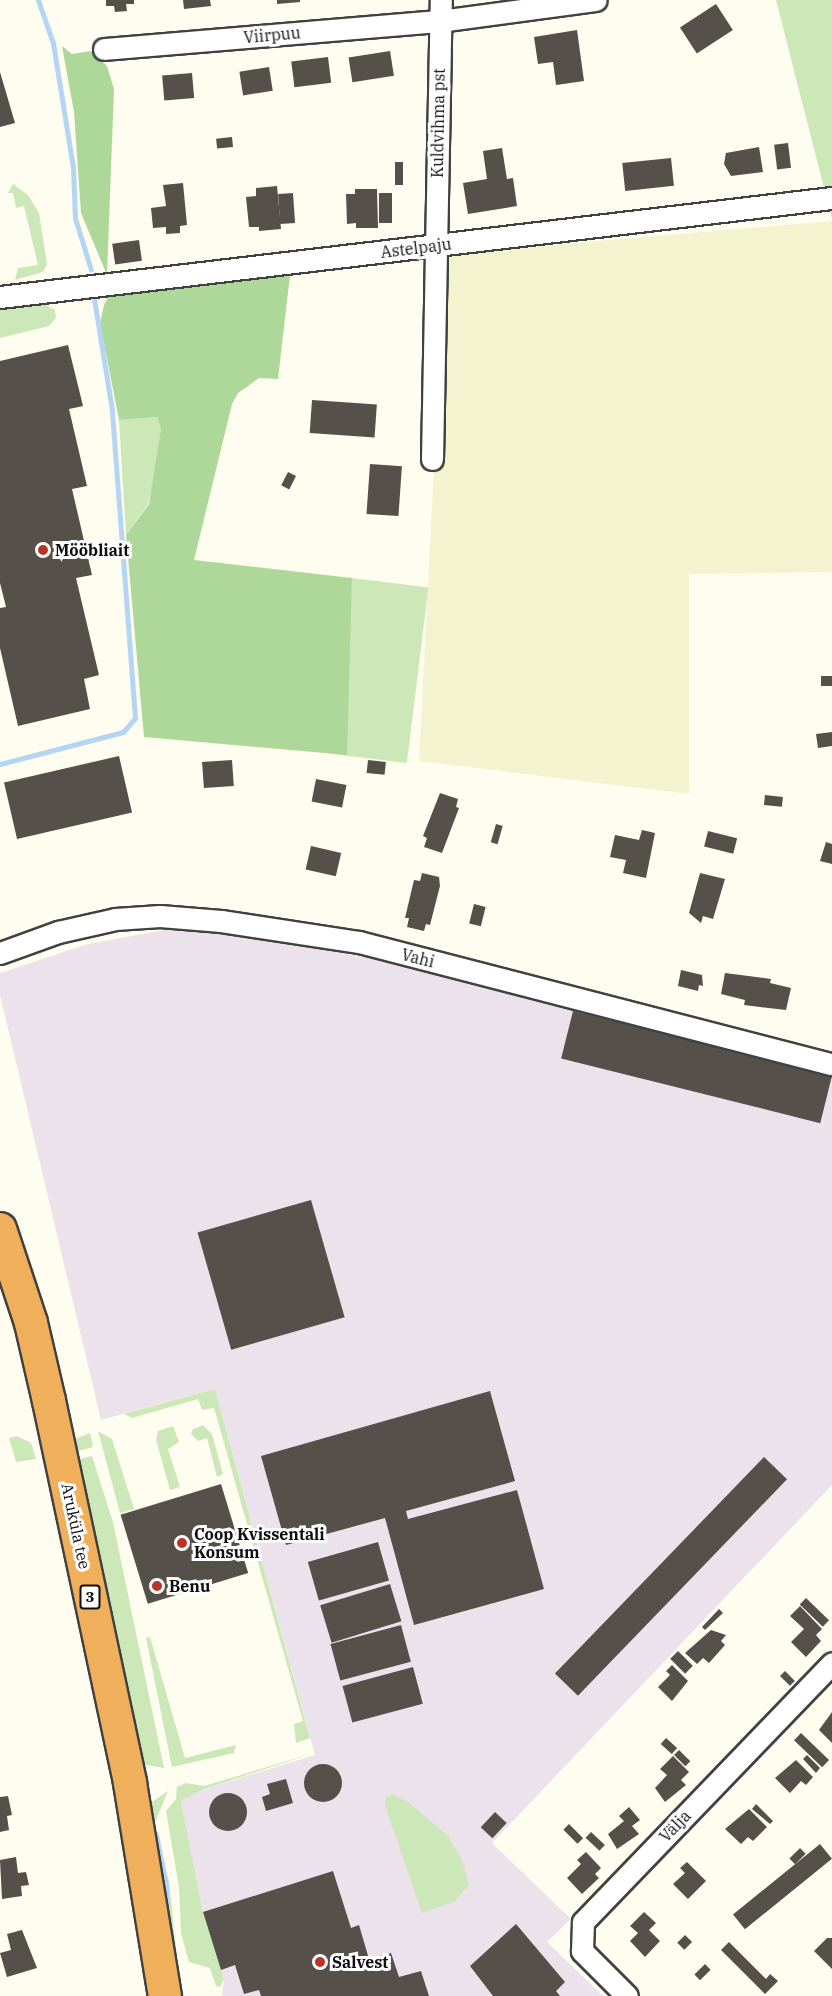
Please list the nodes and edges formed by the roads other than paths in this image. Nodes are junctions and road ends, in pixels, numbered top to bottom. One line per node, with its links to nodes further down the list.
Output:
1 (596, 0): 2 (street, Viirpuu)
2 (440, 10): 3 (street, Viirpuu); 5 (street, Kuldvihma pst)
3 (104, 49)
4 (832, 198): 5 (street, Astelpaju)
5 (436, 246): 6 (street, Astelpaju); 7 (street, Kuldvihma pst)
6 (0, 297)
7 (432, 459)
8 (0, 953): 9 (street, Vahi)
9 (832, 1064)
10 (0, 1229): 13 (highway, Aruküla tee / 3)
11 (0, 1255): 13 (highway, Aruküla tee / 3)
12 (832, 1663): 14 (street, Välja)
13 (162, 1983)
14 (627, 1996)

